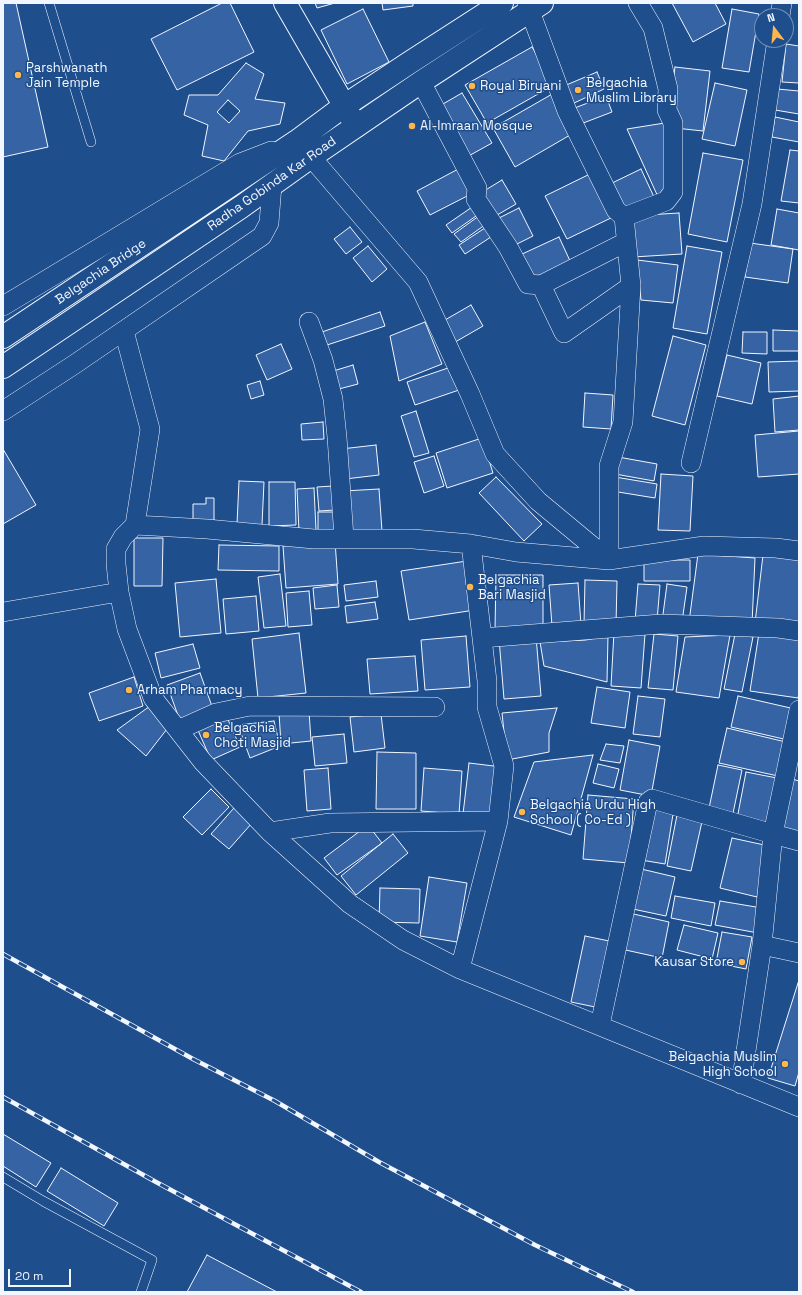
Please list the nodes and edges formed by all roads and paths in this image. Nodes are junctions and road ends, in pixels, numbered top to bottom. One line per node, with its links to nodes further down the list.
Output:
1 (49, 3): 12 (lane)
2 (285, 3): 10 (main road)
3 (502, 3): 6 (main road)
4 (638, 3): 15 (street)
5 (533, 5): 7 (main road, Radha Gobinda Kar Road); 15 (street)
6 (479, 11): 7 (street); 10 (main road)
7 (488, 38): 9 (main road, Radha Gobinda Kar Road)
8 (776, 48): 25 (street)
9 (421, 82): 11 (main road, Radha Gobinda Kar Road); 17 (street)
10 (344, 106): 11 (main road); 13 (main road)
11 (356, 126): 13 (main road, Radha Gobinda Kar Road)
12 (91, 142)
13 (304, 149): 14 (main road, Radha Gobinda Kar Road); 19 (street); 22 (main road, Belgachia Bridge); 30 (street)
14 (272, 186): 21 (street); 23 (main road, Radha Gobinda Kar Road)
15 (624, 217): 16 (street)
16 (626, 242): 17 (street); 18 (street)
17 (541, 285): 18 (street)
18 (631, 286): 30 (street)
19 (3, 306)
20 (308, 322): 27 (street)
21 (124, 331): 24 (street); 26 (street)
22 (3, 338)
23 (3, 367)
24 (3, 411)
25 (691, 463)
26 (135, 525): 27 (street); 31 (street)
27 (344, 538): 28 (street)
28 (471, 544): 30 (street); 34 (street)
29 (799, 551): 30 (street)
30 (610, 560)
31 (119, 592): 32 (street); 37 (street)
32 (3, 612)
33 (799, 631): 34 (street)
34 (482, 638): 38 (street)
35 (435, 707): 37 (street)
36 (799, 710): 40 (street)
37 (178, 730): 39 (street)
38 (498, 821): 39 (street); 44 (street)
39 (270, 832): 44 (street)
40 (773, 834): 41 (street); 42 (street); 45 (street)
41 (799, 841)
42 (762, 945): 43 (street); 46 (street)
43 (799, 953)
44 (460, 969): 45 (street)
45 (600, 1025): 46 (street)
46 (741, 1084): 47 (street)
47 (799, 1106)
48 (3, 1177): 49 (lane)
49 (141, 1292)

